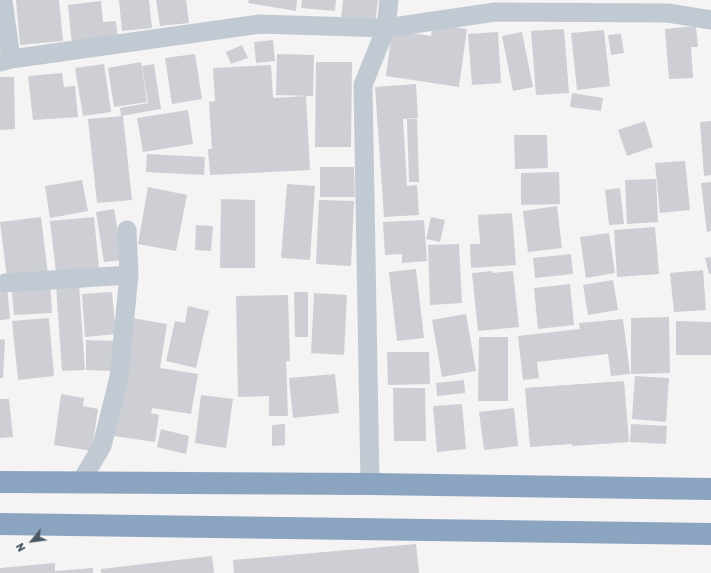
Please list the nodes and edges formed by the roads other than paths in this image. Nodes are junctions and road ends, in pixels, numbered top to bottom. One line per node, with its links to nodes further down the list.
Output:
1 (3, 0): 5 (street)
2 (389, 0): 4 (street)
3 (711, 20): 4 (street)
4 (386, 28): 5 (street); 11 (street)
5 (6, 60)
6 (127, 230): 7 (street)
7 (129, 274): 8 (street); 10 (street)
8 (5, 283)
9 (0, 482): 10 (highway)
10 (80, 483): 11 (highway)
11 (370, 484): 12 (highway)
12 (711, 489)
13 (0, 524): 14 (highway)
14 (711, 534)

